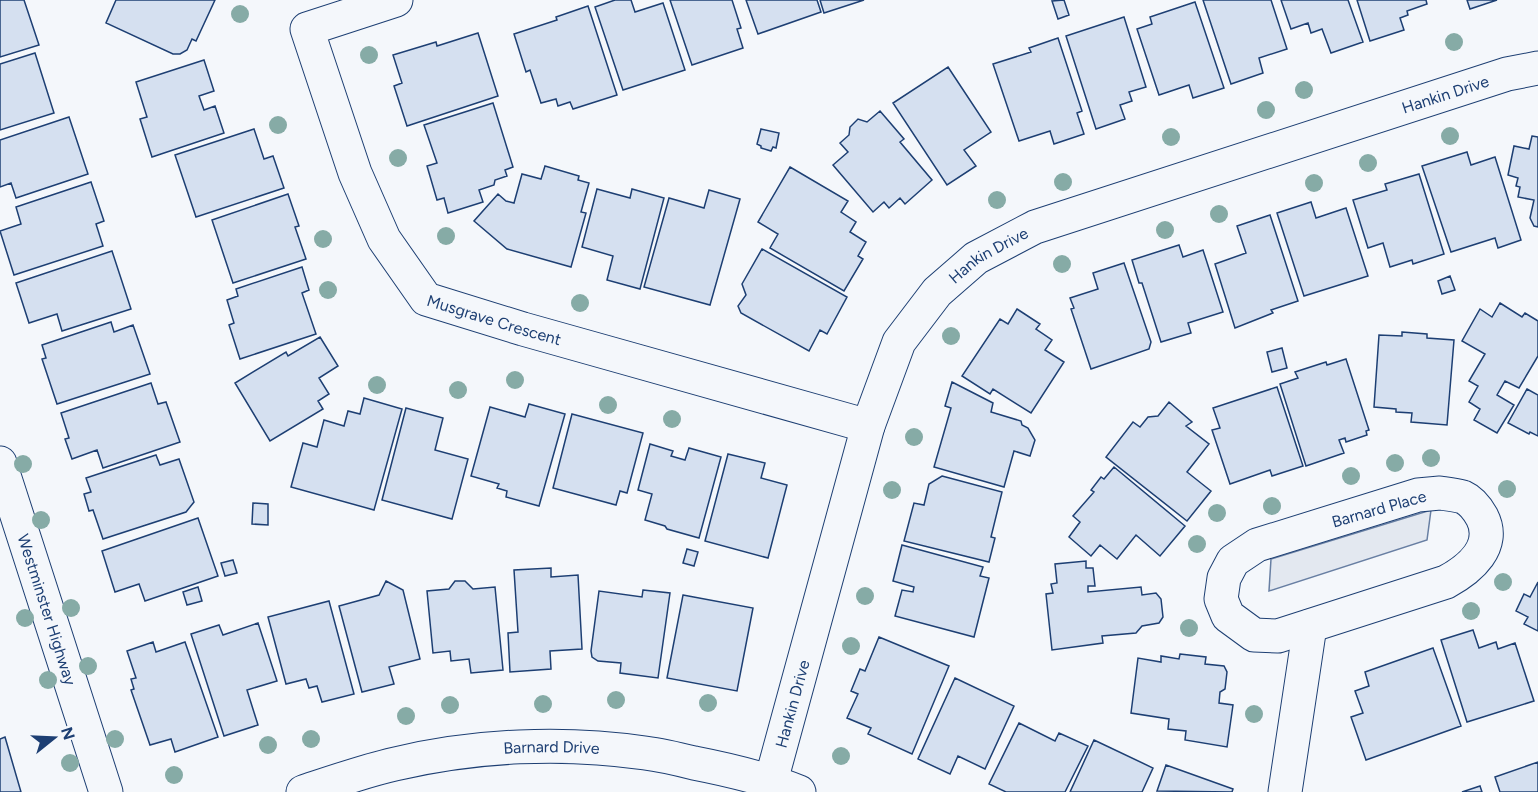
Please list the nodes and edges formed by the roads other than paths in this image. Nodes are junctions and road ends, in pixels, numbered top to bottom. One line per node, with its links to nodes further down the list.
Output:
1 (396, 0): 3 (street, Musgrave Crescent)
2 (1538, 68): 3 (street, Hankin Drive)
3 (868, 426): 6 (street, Hankin Drive)
4 (0, 463): 7 (street, Westminster Highway)
5 (1310, 626): 5 (street, Barnard Place); 9 (street)
6 (785, 786): 8 (street, Barnard Drive)
7 (106, 792)
8 (303, 792)
9 (1285, 792)

